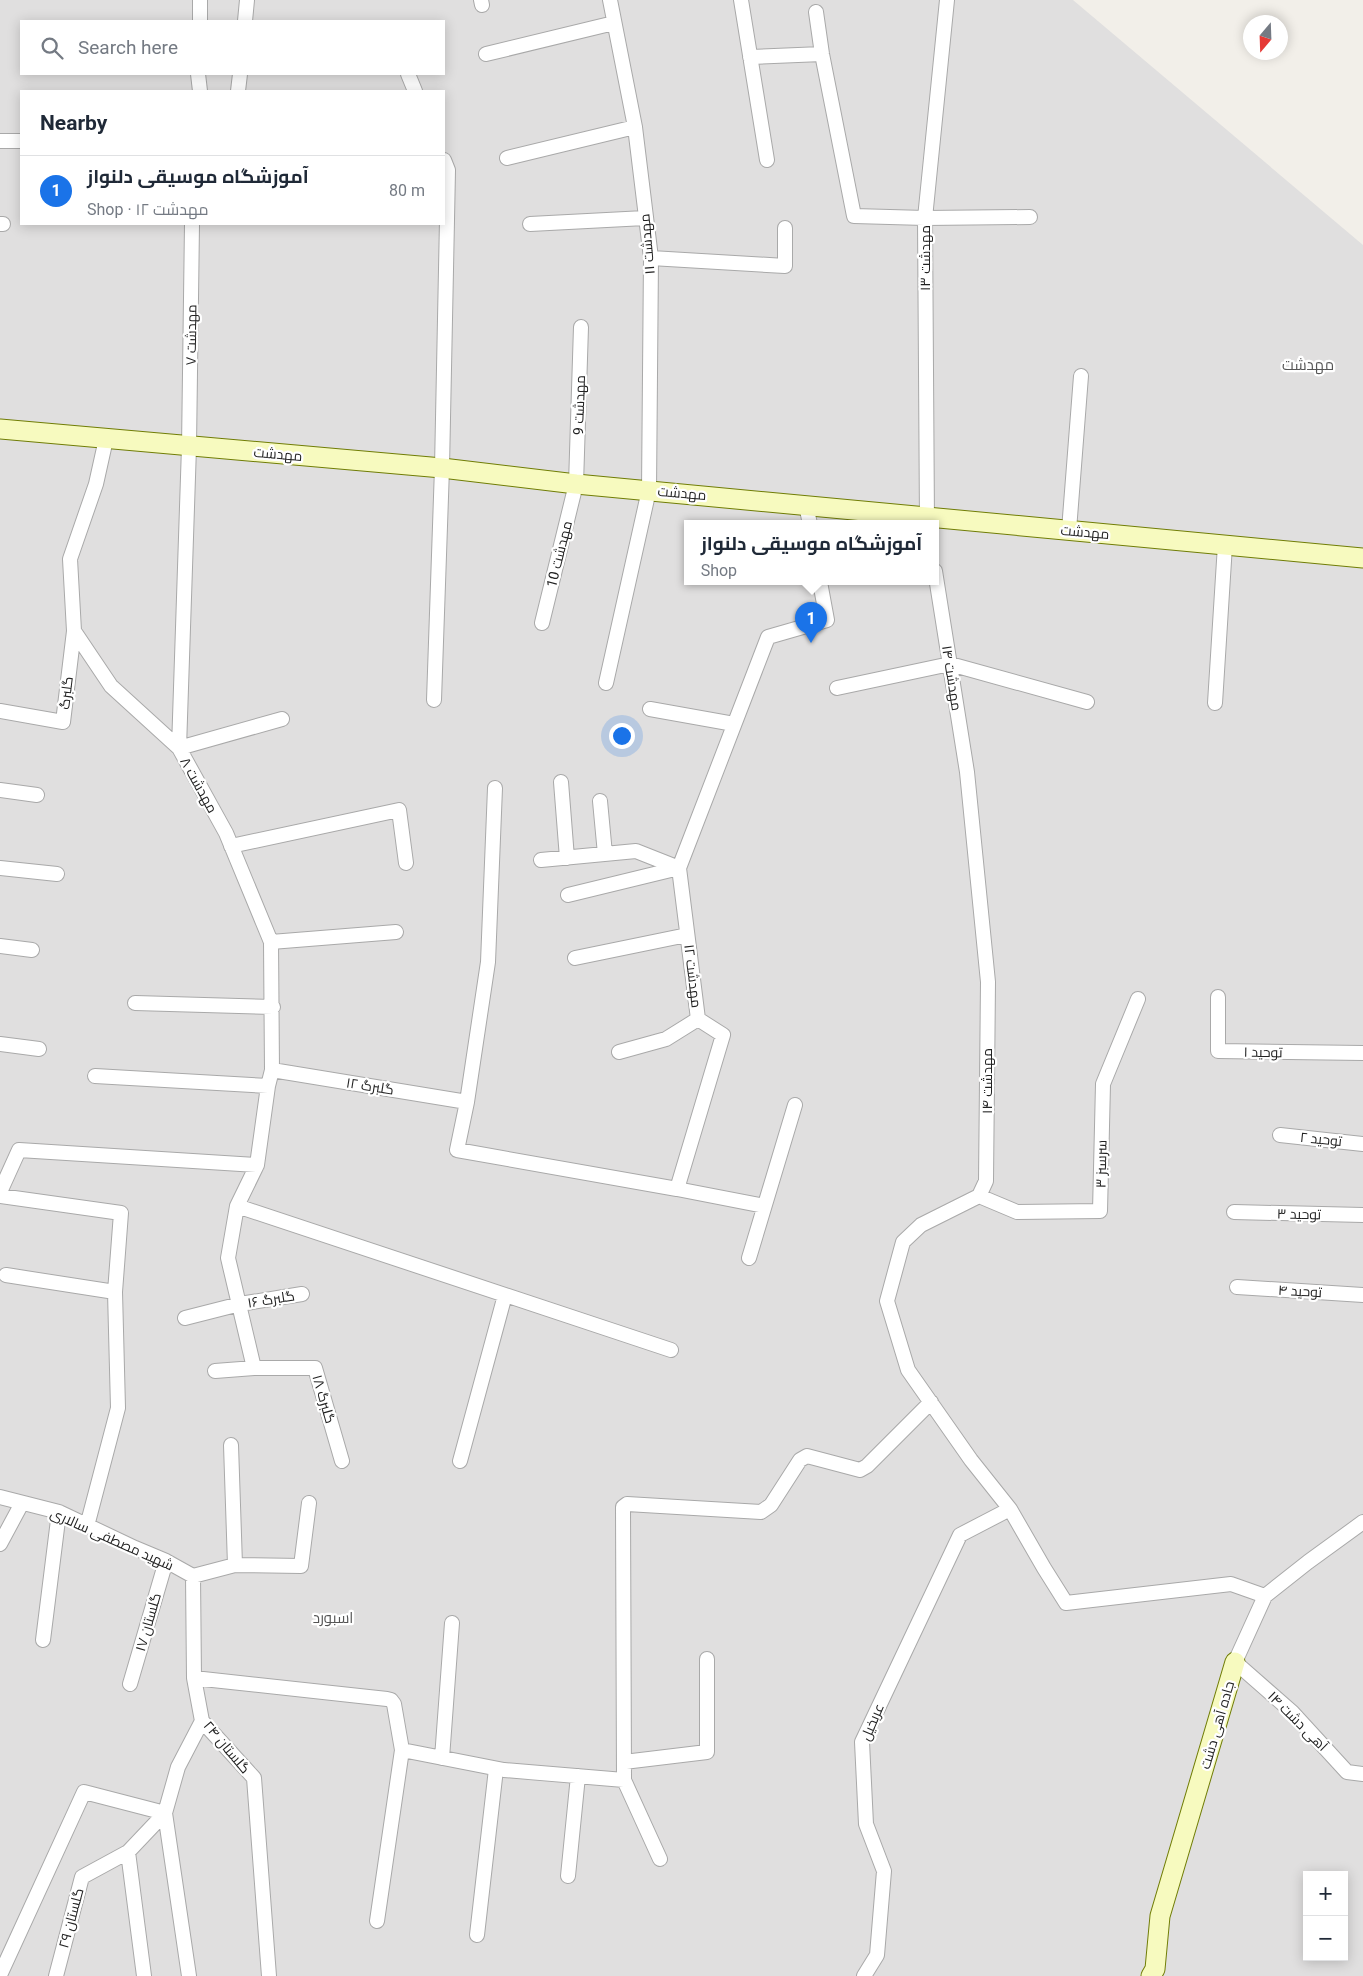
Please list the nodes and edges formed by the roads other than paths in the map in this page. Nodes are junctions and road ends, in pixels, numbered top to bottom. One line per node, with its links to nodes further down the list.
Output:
1 (200, 0): 7 (street)
2 (247, 0): 8 (street)
3 (610, 0): 9 (street, مهدشت ۱۱)
4 (741, 0): 12 (street)
5 (947, 0): 27 (street, مهدشت ۱۳)
6 (816, 12): 11 (street)
7 (200, 20)
8 (245, 20)
9 (614, 23): 10 (street); 19 (street, مهدشت ۱۱)
10 (486, 54)
11 (822, 54): 12 (street); 27 (street)
12 (750, 57): 23 (street)
13 (198, 75): 16 (street)
14 (240, 75): 17 (street)
15 (408, 75): 18 (street)
16 (200, 90)
17 (238, 90)
18 (415, 90)
19 (635, 127): 22 (street); 26 (street, مهدشت ۱۱)
20 (0, 141): 21 (street)
21 (20, 141)
22 (507, 158)
23 (767, 160)
24 (445, 162): 37 (street)
25 (1030, 217): 27 (street)
26 (645, 218): 28 (street); 31 (street, مهدشت ۱۱)
27 (925, 218): 42 (street, مهدشت ۱۳)
28 (530, 224)
29 (192, 225): 36 (street, مهدشت ۷)
30 (785, 228): 31 (street)
31 (651, 258): 39 (street, مهدشت ۱۱)
32 (581, 327): 38 (street, مهدشت 9)
33 (1081, 376): 44 (street)
34 (0, 429): 35 (street, مهدشت)
35 (106, 439): 36 (street, مهدشت); 50 (street)
36 (189, 447): 37 (street, مهدشت); 61 (street, مهدشت ۷)
37 (442, 468): 38 (street, مهدشت); 54 (street)
38 (576, 484): 39 (street, مهدشت); 49 (street, مهدشت 10)
39 (649, 490): 40 (street, مهدشت); 52 (street, مهدشت ۱۱)
40 (806, 505): 41 (street); 42 (street, مهدشت)
41 (809, 520)
42 (927, 520)
43 (939, 521): 44 (street, مهدشت)
44 (1069, 530): 45 (street, مهدشت)
45 (1225, 545): 46 (street, مهدشت); 56 (street)
46 (1363, 558)
47 (821, 585): 60 (street, مهدشت ۱۲)
48 (937, 585): 51 (street, مهدشت ۱۴)
49 (542, 623)
50 (74, 631): 58 (street, گلبرگ); 61 (street, مهدشت ۸)
51 (950, 664): 53 (street); 55 (street); 102 (street, مهدشت ۱۴)
52 (606, 683)
53 (837, 688)
54 (434, 700)
55 (1088, 702)
56 (1215, 703)
57 (650, 710): 60 (street)
58 (0, 711)
59 (282, 719): 61 (street)
60 (734, 724): 73 (street, مهدشت ۱۲)
61 (179, 748): 67 (street, مهدشت ۸)
62 (561, 782): 69 (street)
63 (495, 788): 94 (street)
64 (0, 790): 65 (street)
65 (37, 795)
66 (600, 801): 68 (street)
67 (231, 846): 71 (street); 78 (street, مهدشت ۸)
68 (606, 854): 69 (street); 73 (street)
69 (567, 858): 70 (street)
70 (541, 860)
71 (406, 863)
72 (0, 868): 74 (street)
73 (679, 868): 75 (street); 77 (street, مهدشت ۱۲)
74 (57, 874)
75 (568, 895)
76 (396, 932): 78 (street)
77 (687, 935): 81 (street); 86 (street, مهدشت ۱۲)
78 (271, 942): 85 (street, مهدشت ۸)
79 (0, 946): 80 (street)
80 (32, 950)
81 (576, 958)
82 (1218, 997): 90 (street, توحید ۱)
83 (1138, 999): 102 (street, سرسبز ۳)
84 (135, 1004): 85 (street)
85 (273, 1007): 91 (street, مهدشت ۸)
86 (698, 1018): 89 (street); 99 (street, مهدشت ۱۲)
87 (0, 1044): 88 (street)
88 (39, 1049)
89 (620, 1052)
90 (1363, 1053)
91 (272, 1070): 93 (street, مهدشت ۸); 94 (street, گلبرگ ١٢)
92 (95, 1076): 93 (street)
93 (268, 1086): 98 (street, مهدشت ۸)
94 (468, 1102): 99 (street)
95 (794, 1105): 104 (street)
96 (1280, 1135): 97 (street, توحید ۲)
97 (1363, 1144)
98 (258, 1165): 100 (street); 103 (street, مهدشت ۸)
99 (677, 1190): 104 (street)
100 (0, 1192)
101 (0, 1196): 110 (street)
102 (980, 1196): 119 (street)
103 (237, 1206): 112 (street); 114 (street, مهدشت ۸)
104 (764, 1206): 107 (street)
105 (1234, 1212): 106 (street, توحید ۳)
106 (1363, 1215)
107 (749, 1258)
108 (6, 1275): 110 (street)
109 (1237, 1287): 113 (street, توحید ۴)
110 (115, 1292): 129 (street)
111 (302, 1294): 114 (street, گلبرگ ۱۶)
112 (505, 1295): 116 (street); 121 (street)
113 (1363, 1295)
114 (240, 1304): 115 (street, گلبرگ ۱۶); 117 (street, مهدشت ۸)
115 (185, 1318)
116 (671, 1350)
117 (254, 1368): 118 (street); 122 (street, گلبرگ ۱۸)
118 (215, 1372)
119 (931, 1402): 126 (street); 144 (street)
120 (231, 1445): 132 (street)
121 (460, 1460)
122 (342, 1461)
123 (0, 1497): 124 (street, شهید مصطفی سالاری)
124 (22, 1503): 127 (street, شهید مصطفی سالاری); 130 (street)
125 (309, 1503): 132 (street)
126 (1010, 1509): 134 (street); 160 (street, عربخیل)
127 (59, 1512): 129 (street, شهید مصطفی سالاری); 136 (street)
128 (1363, 1522): 134 (street, جاده آهی دشت)
129 (87, 1526): 131 (street, شهید مصطفی سالاری)
130 (0, 1544)
131 (166, 1561): 133 (street, شهید مصطفی سالاری); 140 (street, گلستان ۱۷)
132 (235, 1565): 133 (street)
133 (193, 1576): 139 (street, گلستان ۲۴)
134 (1265, 1596): 138 (street, جاده آهی دشت)
135 (452, 1623): 143 (street)
136 (43, 1640)
137 (707, 1659): 144 (street)
138 (1235, 1662): 146 (street, آهی دشت ۱۴); 161 (street, جاده آهی دشت)
139 (194, 1678): 141 (street, گلستان ۲۴); 142 (street)
140 (130, 1684)
141 (202, 1721): 149 (street); 159 (street, گلستان ۲۴)
142 (402, 1750): 143 (street); 153 (street)
143 (442, 1758): 145 (street)
144 (624, 1762): 148 (street)
145 (496, 1769): 147 (street); 154 (street)
146 (1363, 1774)
147 (578, 1776): 148 (street); 152 (street)
148 (624, 1780): 151 (street)
149 (165, 1813): 150 (street, گلستان ۲۹); 155 (street); 158 (street)
150 (128, 1852): 156 (street, گلستان ۲۹); 157 (street)
151 (660, 1859)
152 (568, 1876)
153 (378, 1921)
154 (477, 1935)
155 (0, 1975)
156 (56, 1976)
157 (144, 1976)
158 (189, 1976)
159 (269, 1976)
160 (864, 1976)
161 (1151, 1976)

